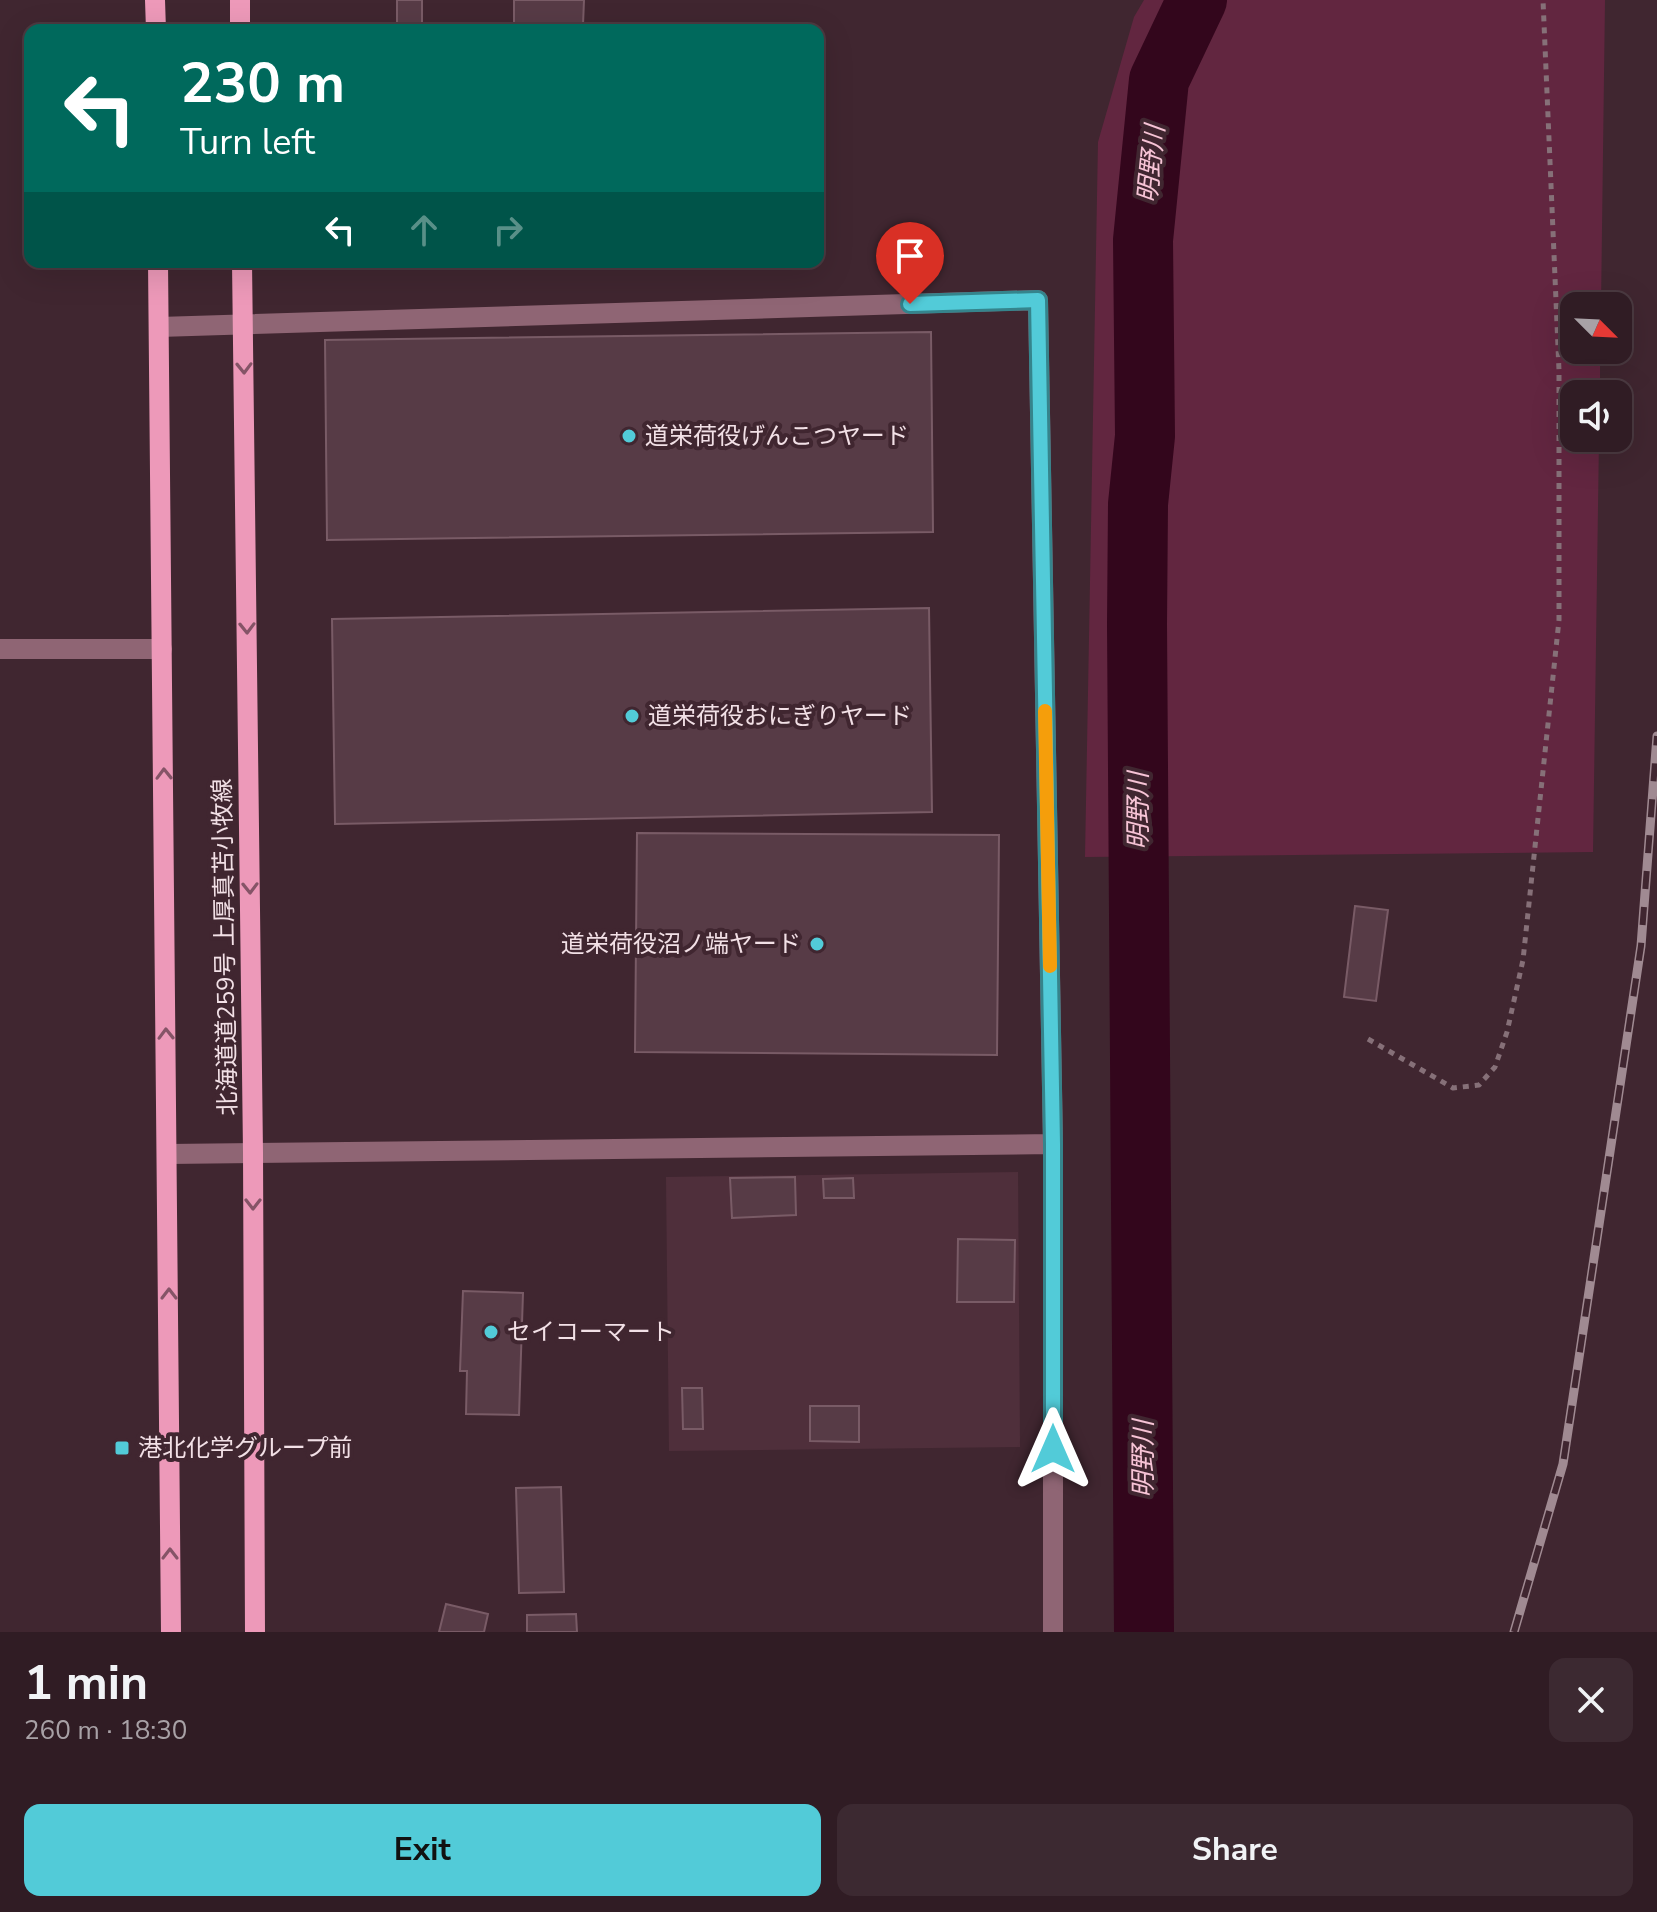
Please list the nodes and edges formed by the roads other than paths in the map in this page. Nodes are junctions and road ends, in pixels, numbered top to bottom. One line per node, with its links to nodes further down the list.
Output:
1 (155, 0): 3 (main road)
2 (240, 0): 4 (main road)
3 (156, 24)
4 (240, 24)
5 (158, 268): 8 (main road)
6 (242, 268): 7 (main road, 北海道道259号 上厚真苫小牧線)
7 (243, 325): 8 (street); 11 (street); 12 (main road, 北海道道259号 上厚真苫小牧線, one-way to 12)
8 (159, 327): 10 (main road)
9 (0, 649): 10 (street)
10 (162, 649): 13 (main road, one-way to 10)
11 (1053, 1144): 12 (street); 16 (street)
12 (253, 1152): 13 (street); 15 (main road, 北海道道259号 上厚真苫小牧線, one-way to 15)
13 (168, 1154): 14 (main road, one-way to 13)
14 (171, 1632)
15 (255, 1632)
16 (1053, 1632)

